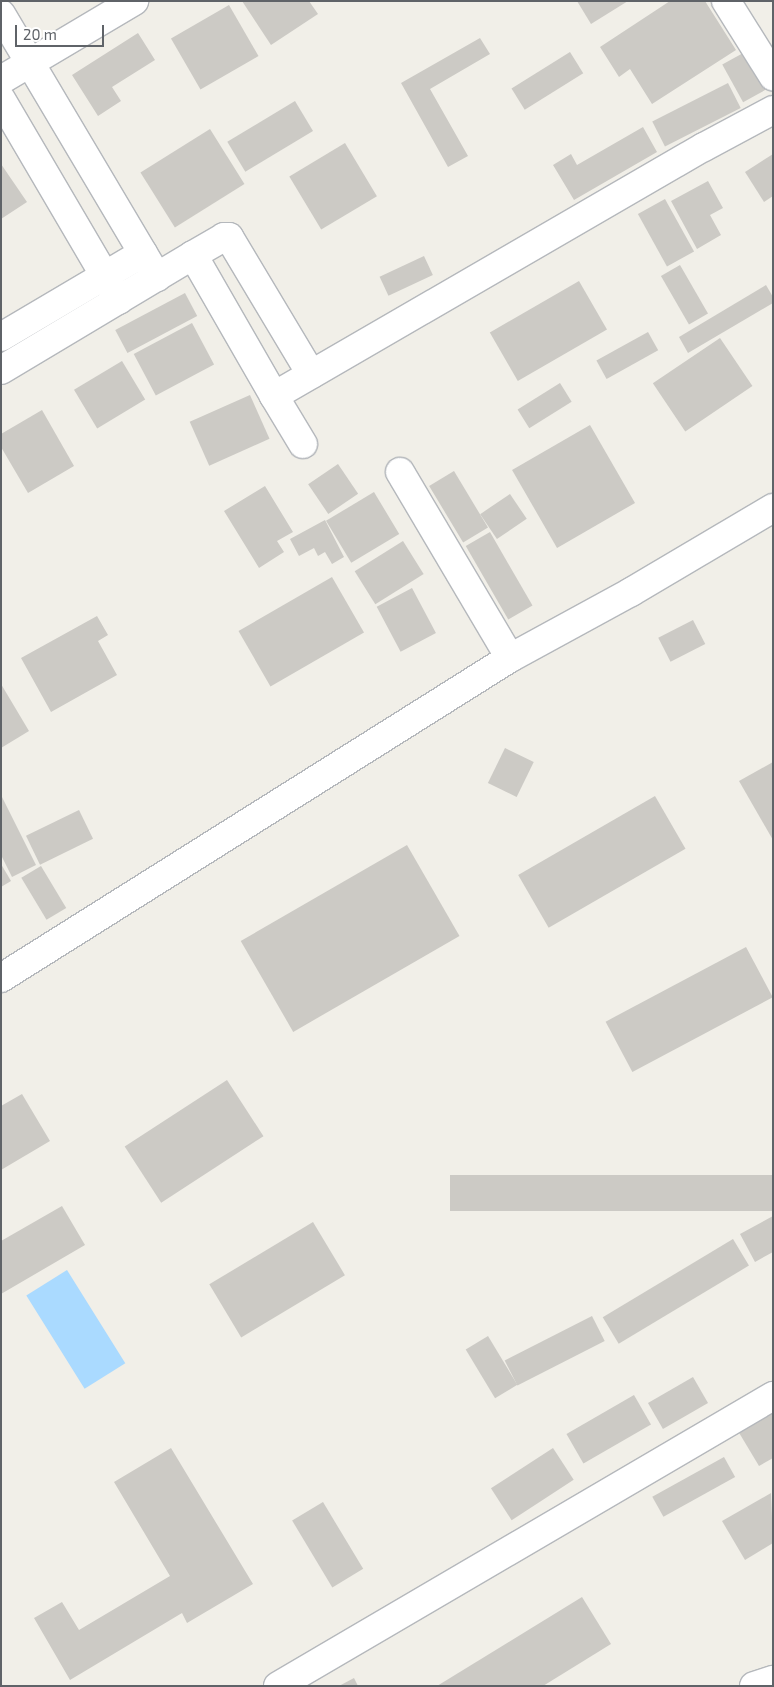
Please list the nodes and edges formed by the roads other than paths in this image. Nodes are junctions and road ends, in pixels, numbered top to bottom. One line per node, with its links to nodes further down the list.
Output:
1 (134, 1): 4 (street)
2 (726, 1): 5 (street)
3 (1, 14): 4 (street)
4 (29, 64): 6 (street); 9 (street)
5 (773, 76)
6 (1, 80)
7 (1, 99): 11 (street)
8 (773, 110): 16 (street)
9 (143, 253): 11 (street); 12 (street)
10 (193, 255): 12 (street); 16 (street); 17 (street)
11 (105, 275): 13 (street); 14 (street)
12 (157, 277): 13 (street)
13 (119, 300): 15 (street)
14 (1, 337)
15 (4, 363)
16 (312, 374): 17 (street)
17 (274, 396): 18 (street)
18 (303, 444)
19 (400, 472): 21 (street)
20 (773, 508): 21 (street)
21 (510, 658): 22 (street)
22 (1, 978)
23 (773, 1396): 25 (street)
24 (773, 1680): 26 (street)
25 (278, 1686)
26 (754, 1686)

